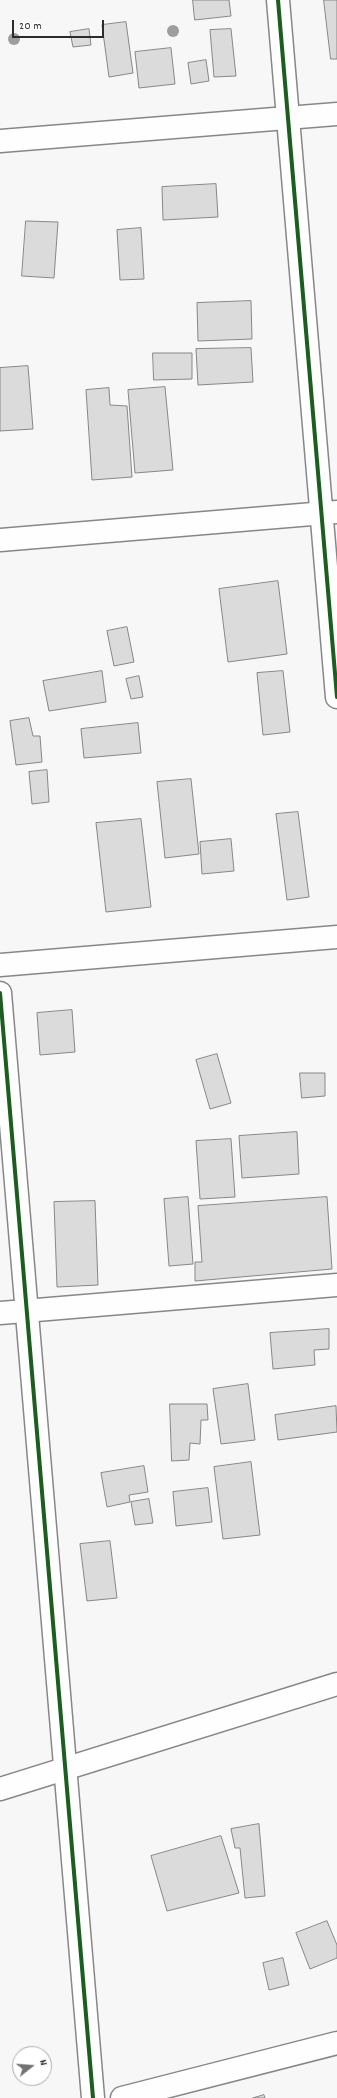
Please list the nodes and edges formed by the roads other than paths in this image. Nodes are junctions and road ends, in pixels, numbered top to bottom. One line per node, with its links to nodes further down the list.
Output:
1 (278, 0): 3 (street)
2 (337, 114): 3 (street)
3 (288, 118): 4 (street); 5 (street)
4 (0, 141)
5 (329, 513): 6 (street); 7 (street)
6 (0, 540)
7 (337, 696)
8 (337, 937): 9 (street)
9 (0, 965)
10 (0, 993): 12 (street)
11 (337, 1285): 12 (street)
12 (26, 1310): 13 (street); 15 (street)
13 (0, 1312)
14 (337, 1684): 15 (street)
15 (65, 1768): 16 (street); 18 (street)
16 (0, 1789)
17 (337, 2043): 19 (street)
18 (93, 2098)
19 (122, 2098)

